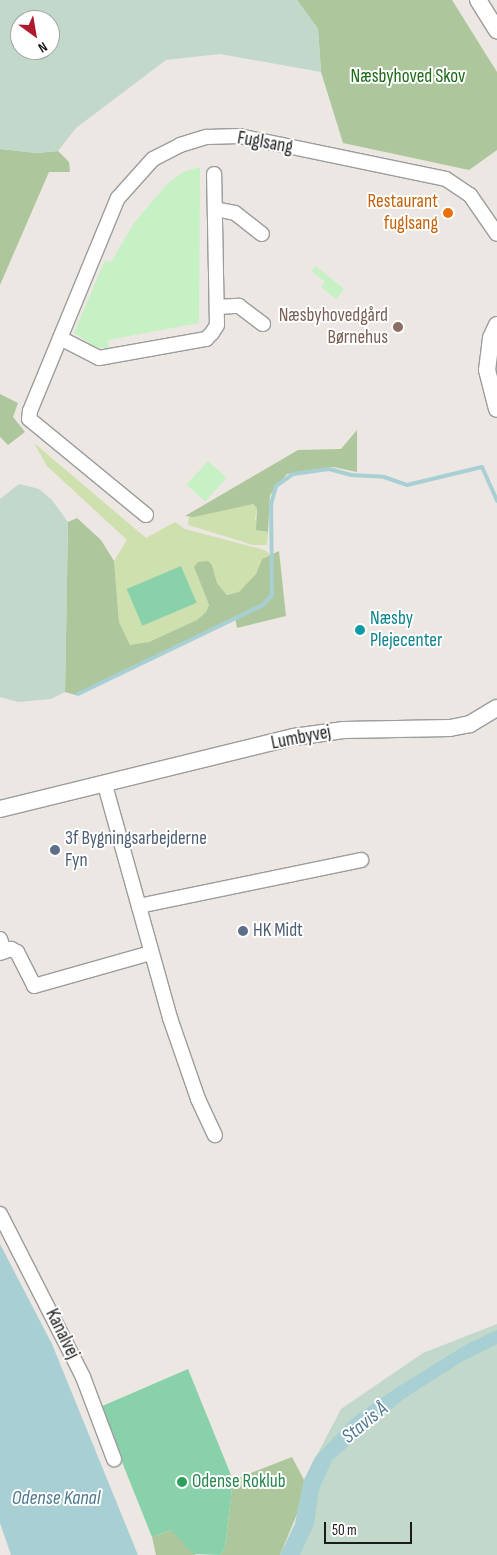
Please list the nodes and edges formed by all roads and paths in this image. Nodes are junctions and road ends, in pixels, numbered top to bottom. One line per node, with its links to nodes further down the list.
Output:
1 (478, 0): 2 (street)
2 (497, 31)
3 (214, 174): 4 (street)
4 (215, 209): 5 (street); 7 (street)
5 (262, 234)
6 (497, 234): 10 (street, Fuglsang)
7 (217, 307): 8 (street); 10 (street)
8 (263, 324)
9 (497, 325): 11 (street)
10 (60, 338): 12 (street, Fuglsang)
11 (497, 409)
12 (146, 514)
13 (497, 708): 14 (street, Lumbyvej)
14 (105, 784): 15 (street, Lumbyvej); 17 (street)
15 (0, 809)
16 (361, 860): 17 (street)
17 (139, 906): 19 (street)
18 (1, 948): 19 (street)
19 (151, 953): 20 (street)
20 (215, 1135)
21 (0, 1214): 22 (street, Kanalvej)
22 (114, 1459)

